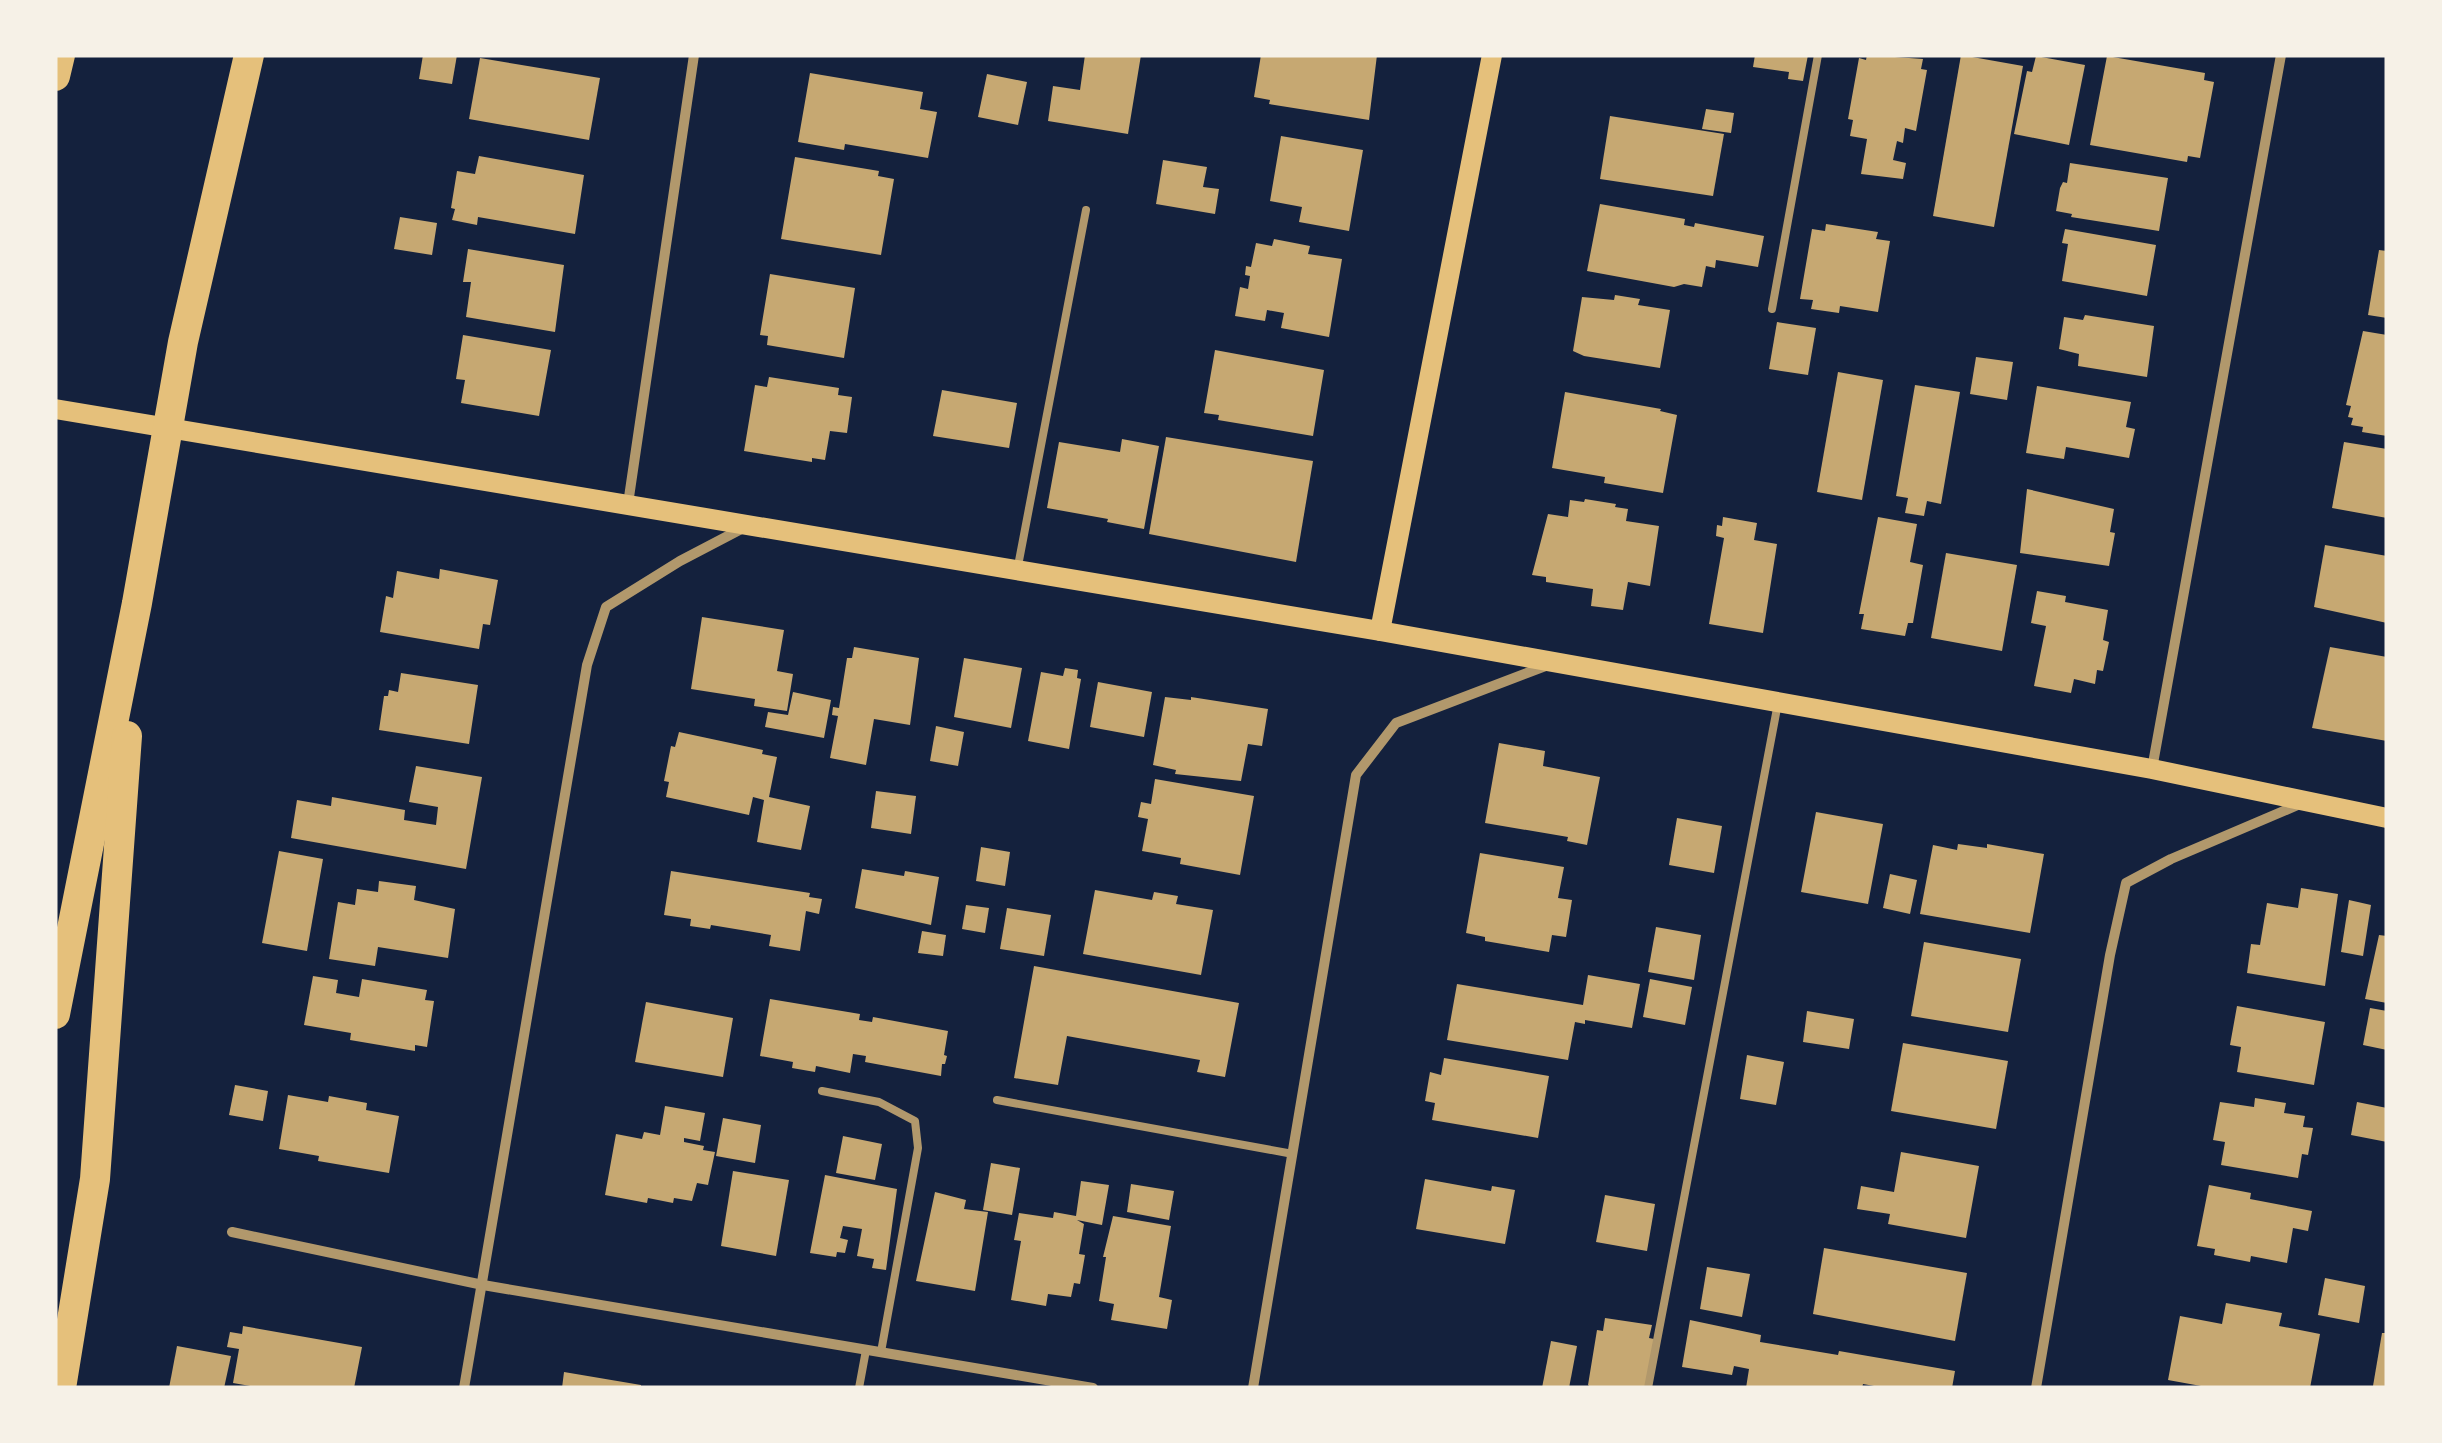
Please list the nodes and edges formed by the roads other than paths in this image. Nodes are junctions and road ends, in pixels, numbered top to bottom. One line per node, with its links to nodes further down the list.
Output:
1 (60, 55): 7 (highway)
2 (248, 55): 14 (highway)
3 (694, 55): 11 (street)
4 (1492, 55): 15 (main road)
5 (1818, 55): 9 (lane)
6 (2281, 55): 18 (street)
7 (55, 76)
8 (1086, 210): 13 (lane)
9 (1772, 309)
10 (55, 410): 11 (main road)
11 (628, 506): 12 (main road)
12 (746, 526): 13 (main road); 26 (street)
13 (1018, 570): 15 (main road)
14 (137, 604): 21 (highway); 29 (highway)
15 (1380, 631): 16 (main road)
16 (1555, 663): 17 (main road); 24 (street)
17 (1778, 703): 18 (main road); 34 (lane)
18 (2152, 769): 19 (main road)
19 (2305, 802): 20 (main road); 35 (street)
20 (2387, 818)
21 (55, 1014)
22 (822, 1091): 28 (lane)
23 (997, 1100): 24 (lane)
24 (1292, 1154): 33 (street)
25 (232, 1232): 26 (street)
26 (483, 1284): 27 (street); 30 (street)
27 (866, 1350): 28 (street); 31 (lane)
28 (880, 1352): 32 (street)
29 (61, 1388)
30 (464, 1388)
31 (858, 1388)
32 (1093, 1388)
33 (1253, 1388)
34 (1648, 1388)
35 (2036, 1388)

